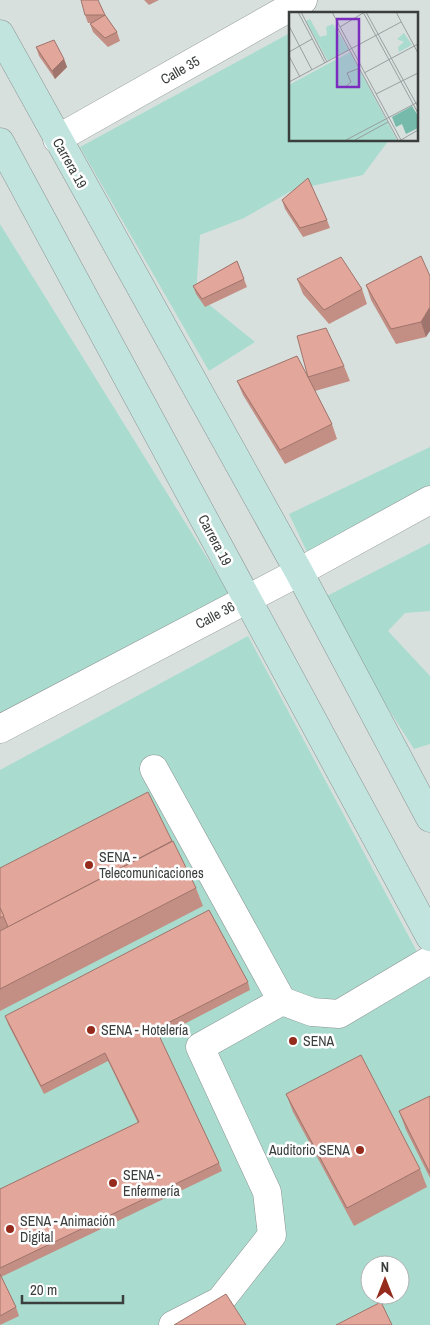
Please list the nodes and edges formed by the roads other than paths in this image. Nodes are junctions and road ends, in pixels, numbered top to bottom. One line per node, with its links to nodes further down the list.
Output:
1 (303, 0): 3 (street, Calle 35)
2 (0, 34): 3 (main road, Carrera 19)
3 (57, 139): 6 (main road, Carrera 19)
4 (0, 142): 7 (main road, Carrera 19)
5 (430, 500): 6 (street, Calle 36)
6 (299, 572): 7 (street, Calle 36); 10 (main road, Carrera 19)
7 (247, 598): 8 (street, Calle 36); 11 (main road, Carrera 19)
8 (0, 729)
9 (154, 769): 13 (street)
10 (430, 818)
11 (430, 937)
12 (430, 960): 13 (street)
13 (282, 1001): 14 (street)
14 (173, 1325)

